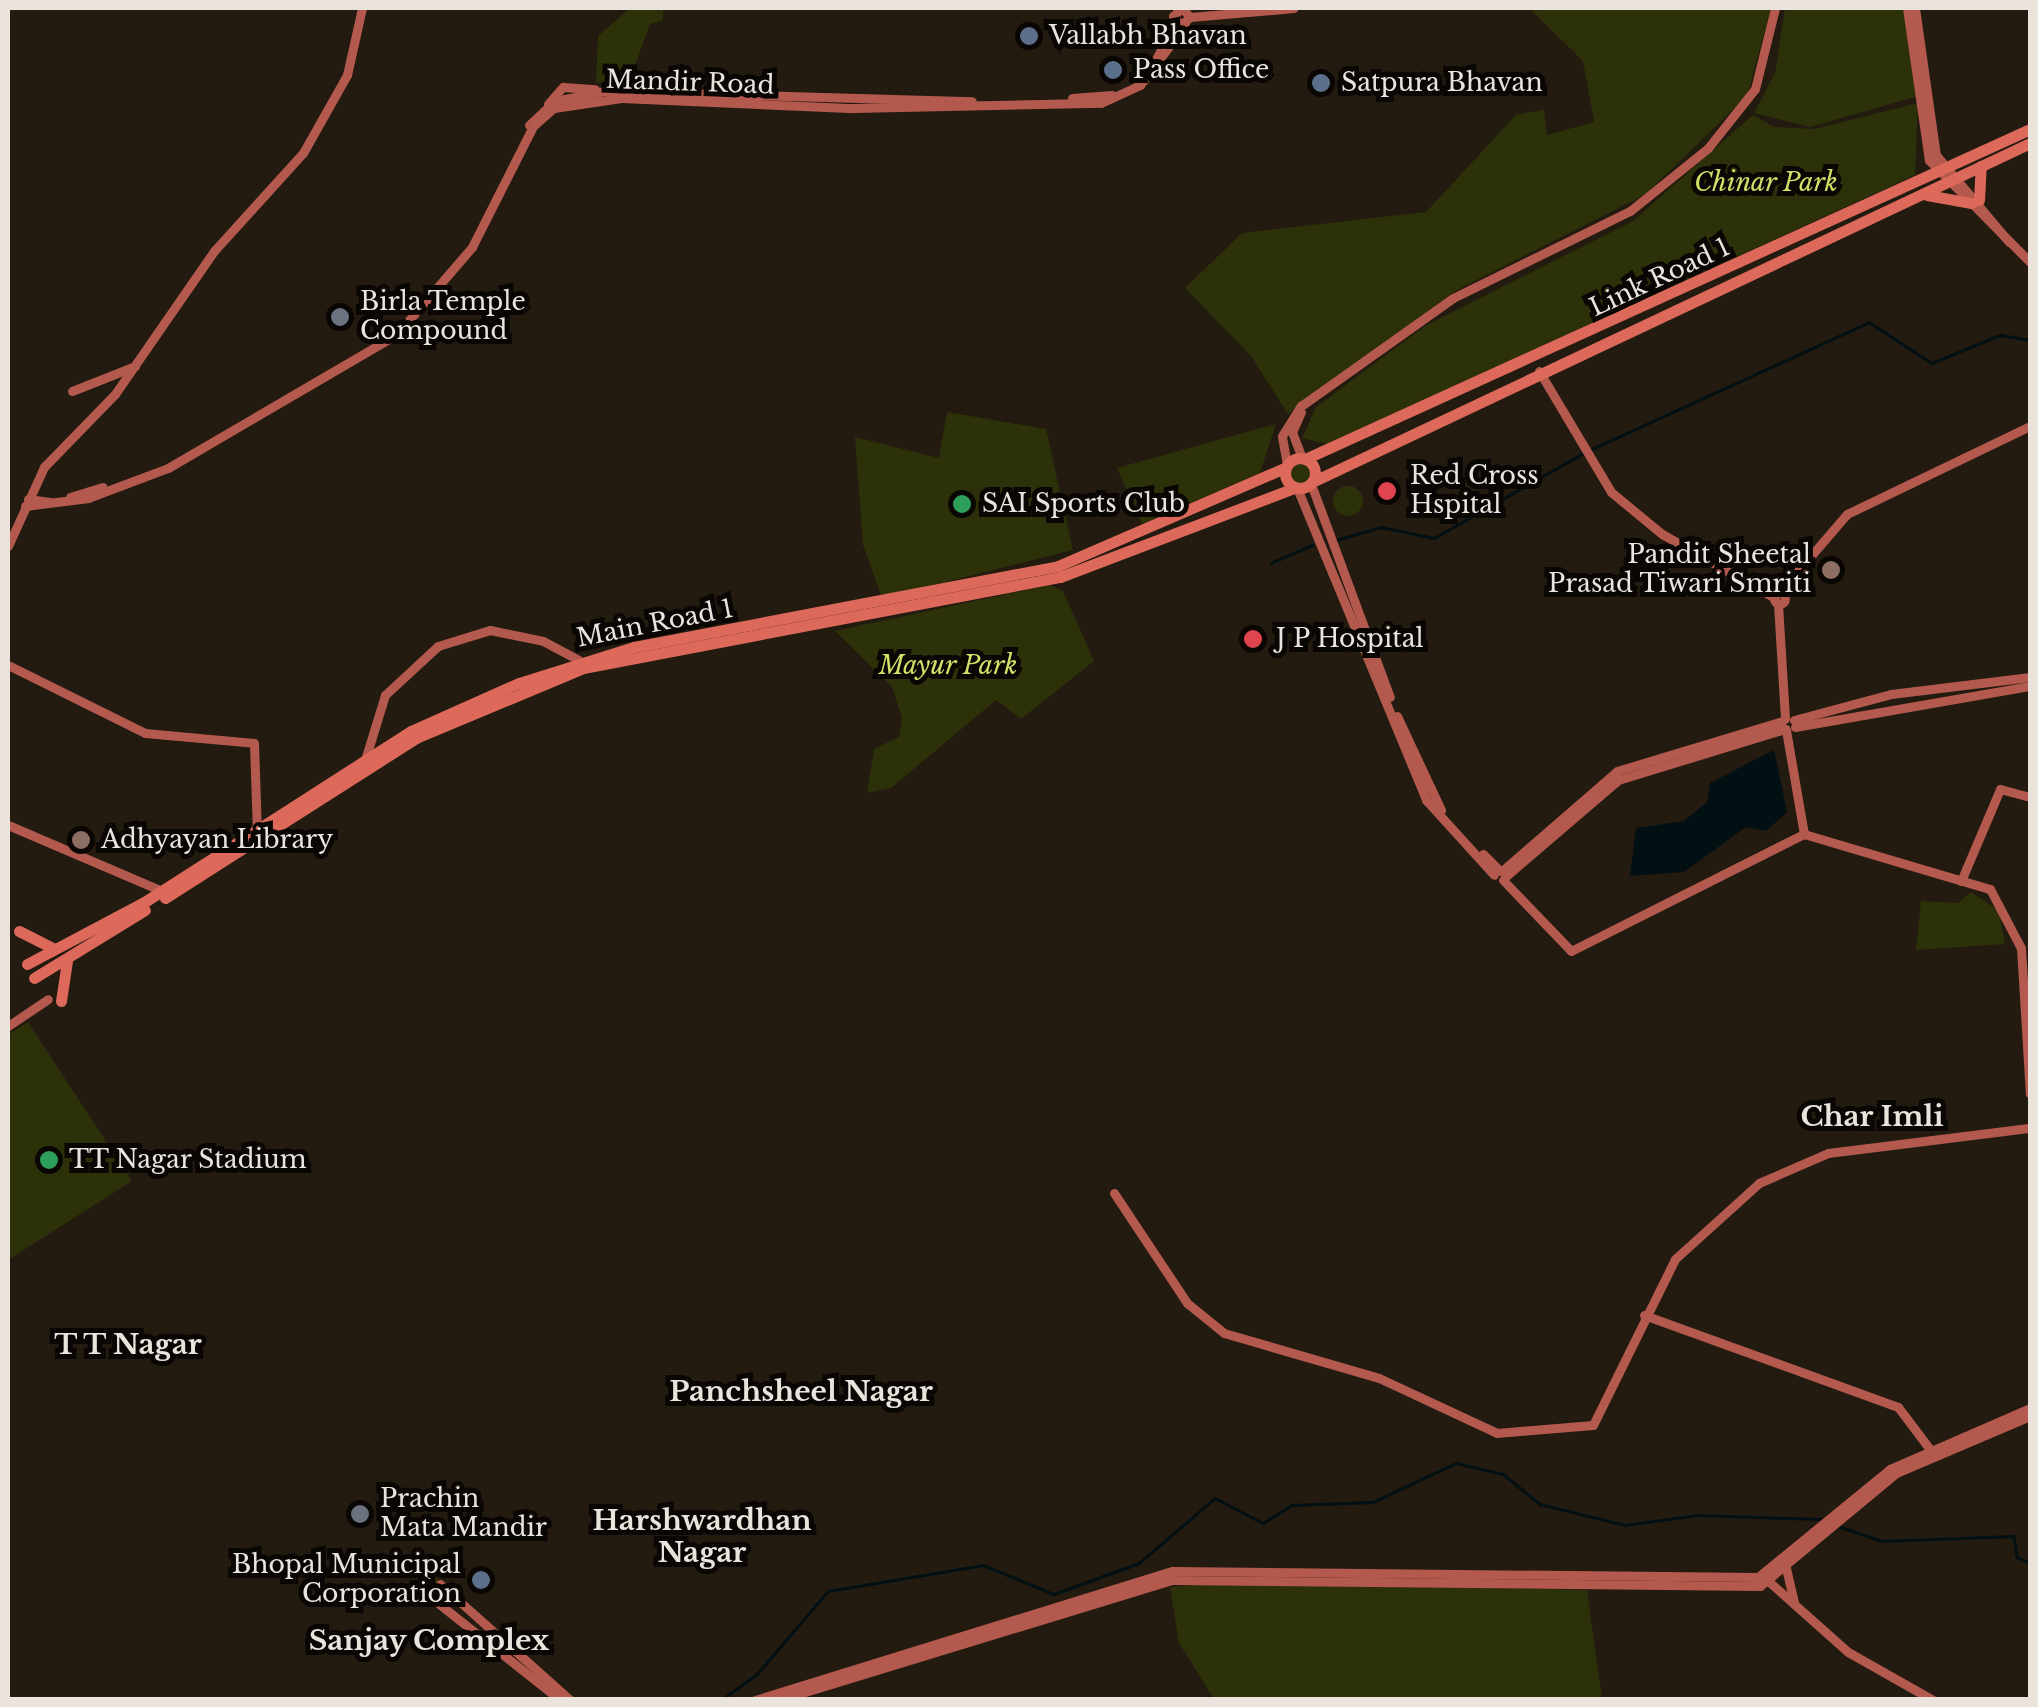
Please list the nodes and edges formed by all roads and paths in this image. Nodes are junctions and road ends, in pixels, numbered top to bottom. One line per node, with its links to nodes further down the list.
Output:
1 (362, 8): 16 (street)
2 (1178, 8): 7 (street); 7 (street)
3 (1294, 8): 7 (street)
4 (1777, 8): 20 (street); 21 (street)
5 (1907, 8): 12 (street)
6 (1915, 8): 12 (street)
7 (1183, 21): 8 (street, Mandir Road)
8 (936, 104): 24 (street, Mandir Road); 24 (street, Mandir Road)
9 (2030, 129): 12 (main road, Link Road 1)
10 (2030, 142): 11 (main road, Link Road 1)
11 (1981, 166): 12 (main road, Link Road 1); 14 (main road)
12 (1946, 177): 13 (main road, Link Road 1); 14 (street); 20 (main road, Link Road 1)
13 (1920, 195): 14 (main road); 17 (main road, Link Road 1)
14 (1975, 202): 15 (street)
15 (2030, 262)
16 (135, 365): 18 (street); 24 (street)
17 (1539, 370): 22 (main road, Link Road 1); 26 (street)
18 (72, 391)
19 (2030, 426): 26 (street)
20 (1304, 459): 21 (main road, Link Road 1); 22 (main road)
21 (1286, 466): 23 (main road); 27 (main road, Main Road 1)
22 (1311, 483): 23 (main road, Link Road 1); 39 (street)
23 (1296, 488): 27 (main road, Main Road 1); 39 (street)
24 (27, 502): 25 (street)
25 (8, 546)
26 (1780, 598): 33 (street)
27 (803, 625): 28 (main road, Main Road 1); 37 (main road, Main Road 1)
28 (578, 660): 34 (main road, Main Road 1); 34 (street)
29 (8, 666): 37 (street)
30 (2030, 677): 32 (street)
31 (2030, 686): 32 (street)
32 (1826, 716): 33 (street)
33 (1789, 724): 38 (street); 39 (street)
34 (365, 760): 37 (main road, Main Road 1)
35 (2030, 797): 40 (street)
36 (8, 825): 41 (street)
37 (257, 834): 41 (main road, Main Road 1); 43 (main road, Main Road 1)
38 (1804, 834): 39 (street); 40 (street)
39 (1501, 875)
40 (1962, 881): 48 (street)
41 (162, 891): 43 (main road, Main Road 1)
42 (19, 931): 43 (main road)
43 (65, 953): 44 (main road, Main Road 1); 45 (main road, Main Road 1); 46 (main road)
44 (27, 964)
45 (34, 978)
46 (55, 1000): 47 (street)
47 (8, 1026)
48 (2030, 1094)
49 (2030, 1128): 51 (street)
50 (1114, 1193): 51 (street)
51 (1644, 1315): 54 (street)
52 (2030, 1408): 54 (street)
53 (2030, 1416): 54 (street)
54 (1932, 1451): 55 (street)
55 (1824, 1528): 56 (street); 58 (street)
56 (1786, 1568): 58 (street); 61 (street)
57 (1256, 1575): 58 (street); 64 (street); 65 (street)
58 (1766, 1579): 61 (street)
59 (440, 1584): 63 (street)
60 (429, 1596): 62 (street)
61 (1795, 1606): 66 (street)
62 (560, 1700)
63 (570, 1700)
64 (755, 1700)
65 (779, 1700)
66 (1933, 1700)

